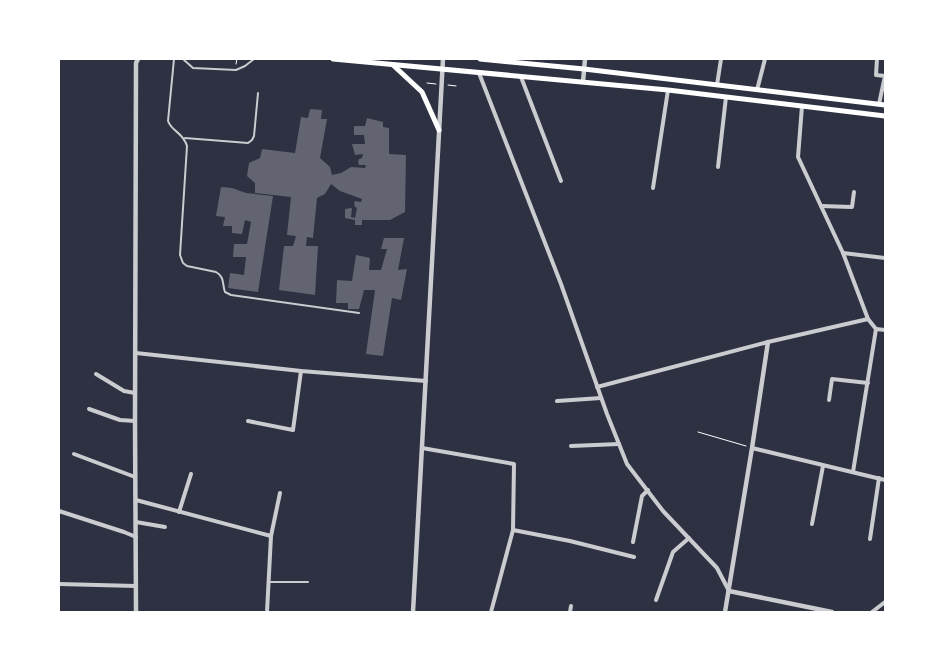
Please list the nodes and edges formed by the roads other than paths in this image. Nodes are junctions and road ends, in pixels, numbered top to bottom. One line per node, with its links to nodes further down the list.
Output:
1 (138, 59): 41 (street)
2 (174, 59): 28 (lane)
3 (183, 59): 4 (lane)
4 (254, 59)
5 (334, 59): 12 (main road)
6 (443, 59): 14 (street)
7 (480, 59): 13 (main road)
8 (585, 59): 13 (street)
9 (721, 59): 18 (street)
10 (766, 59): 20 (street)
11 (877, 59): 23 (street)
12 (392, 65): 14 (main road); 27 (main road)
13 (584, 69): 17 (street); 18 (main road)
14 (442, 70): 15 (main road); 27 (street)
15 (479, 73): 16 (main road); 46 (street)
16 (521, 77): 17 (main road); 30 (street)
17 (584, 82): 19 (main road)
18 (717, 85): 20 (main road)
19 (668, 90): 22 (main road); 31 (street)
20 (757, 90): 23 (main road)
21 (258, 92): 28 (lane)
22 (726, 97): 25 (main road); 29 (street)
23 (879, 104): 24 (main road)
24 (885, 105)
25 (802, 106): 26 (main road); 33 (street)
26 (885, 116)
27 (439, 130): 44 (street)
28 (185, 138): 36 (lane)
29 (718, 167)
30 (561, 181)
31 (653, 188)
32 (854, 192): 33 (street)
33 (821, 206): 34 (street)
34 (842, 254): 35 (street); 37 (street)
35 (885, 258)
36 (359, 313)
37 (868, 319): 38 (street); 40 (street)
38 (876, 329): 39 (street); 45 (street)
39 (885, 330)
40 (768, 342): 46 (street); 57 (street)
41 (136, 353): 42 (street); 47 (street)
42 (302, 371): 44 (street); 53 (street)
43 (96, 374): 47 (street)
44 (426, 381): 56 (street)
45 (868, 383): 49 (street); 60 (street)
46 (597, 387): 48 (street)
47 (135, 393): 52 (street)
48 (601, 398): 50 (street); 54 (street)
49 (829, 400)
50 (556, 401)
51 (89, 409): 52 (street)
52 (135, 421): 62 (street)
53 (248, 421)
54 (619, 444): 55 (street); 65 (street)
55 (570, 446)
56 (422, 448): 73 (street); 90 (street)
57 (752, 448): 59 (street); 84 (street)
58 (74, 454): 62 (street)
59 (823, 466): 60 (street); 71 (street)
60 (853, 472): 63 (street)
61 (192, 474): 69 (street)
62 (135, 477): 67 (street)
63 (879, 478): 64 (street); 77 (street)
64 (885, 480)
65 (648, 490): 76 (street); 78 (street)
66 (280, 493): 74 (street)
67 (136, 500): 69 (street); 70 (street)
68 (59, 511): 75 (street)
69 (179, 512): 74 (street)
70 (136, 522): 72 (street); 75 (street)
71 (812, 524)
72 (165, 527)
73 (513, 530): 79 (street); 91 (street)
74 (271, 536): 80 (street)
75 (136, 538): 83 (street)
76 (690, 538): 84 (street); 85 (street)
77 (870, 539)
78 (633, 542)
79 (634, 557)
80 (268, 582): 81 (lane); 89 (street)
81 (308, 582)
82 (59, 584): 83 (street)
83 (136, 586): 88 (street)
84 (729, 590): 93 (street); 94 (street)
85 (656, 600)
86 (885, 602): 95 (street)
87 (571, 606): 92 (street)
88 (136, 612)
89 (267, 612)
90 (413, 612)
91 (491, 612)
92 (570, 612)
93 (725, 612)
94 (832, 612)
95 (872, 612)

